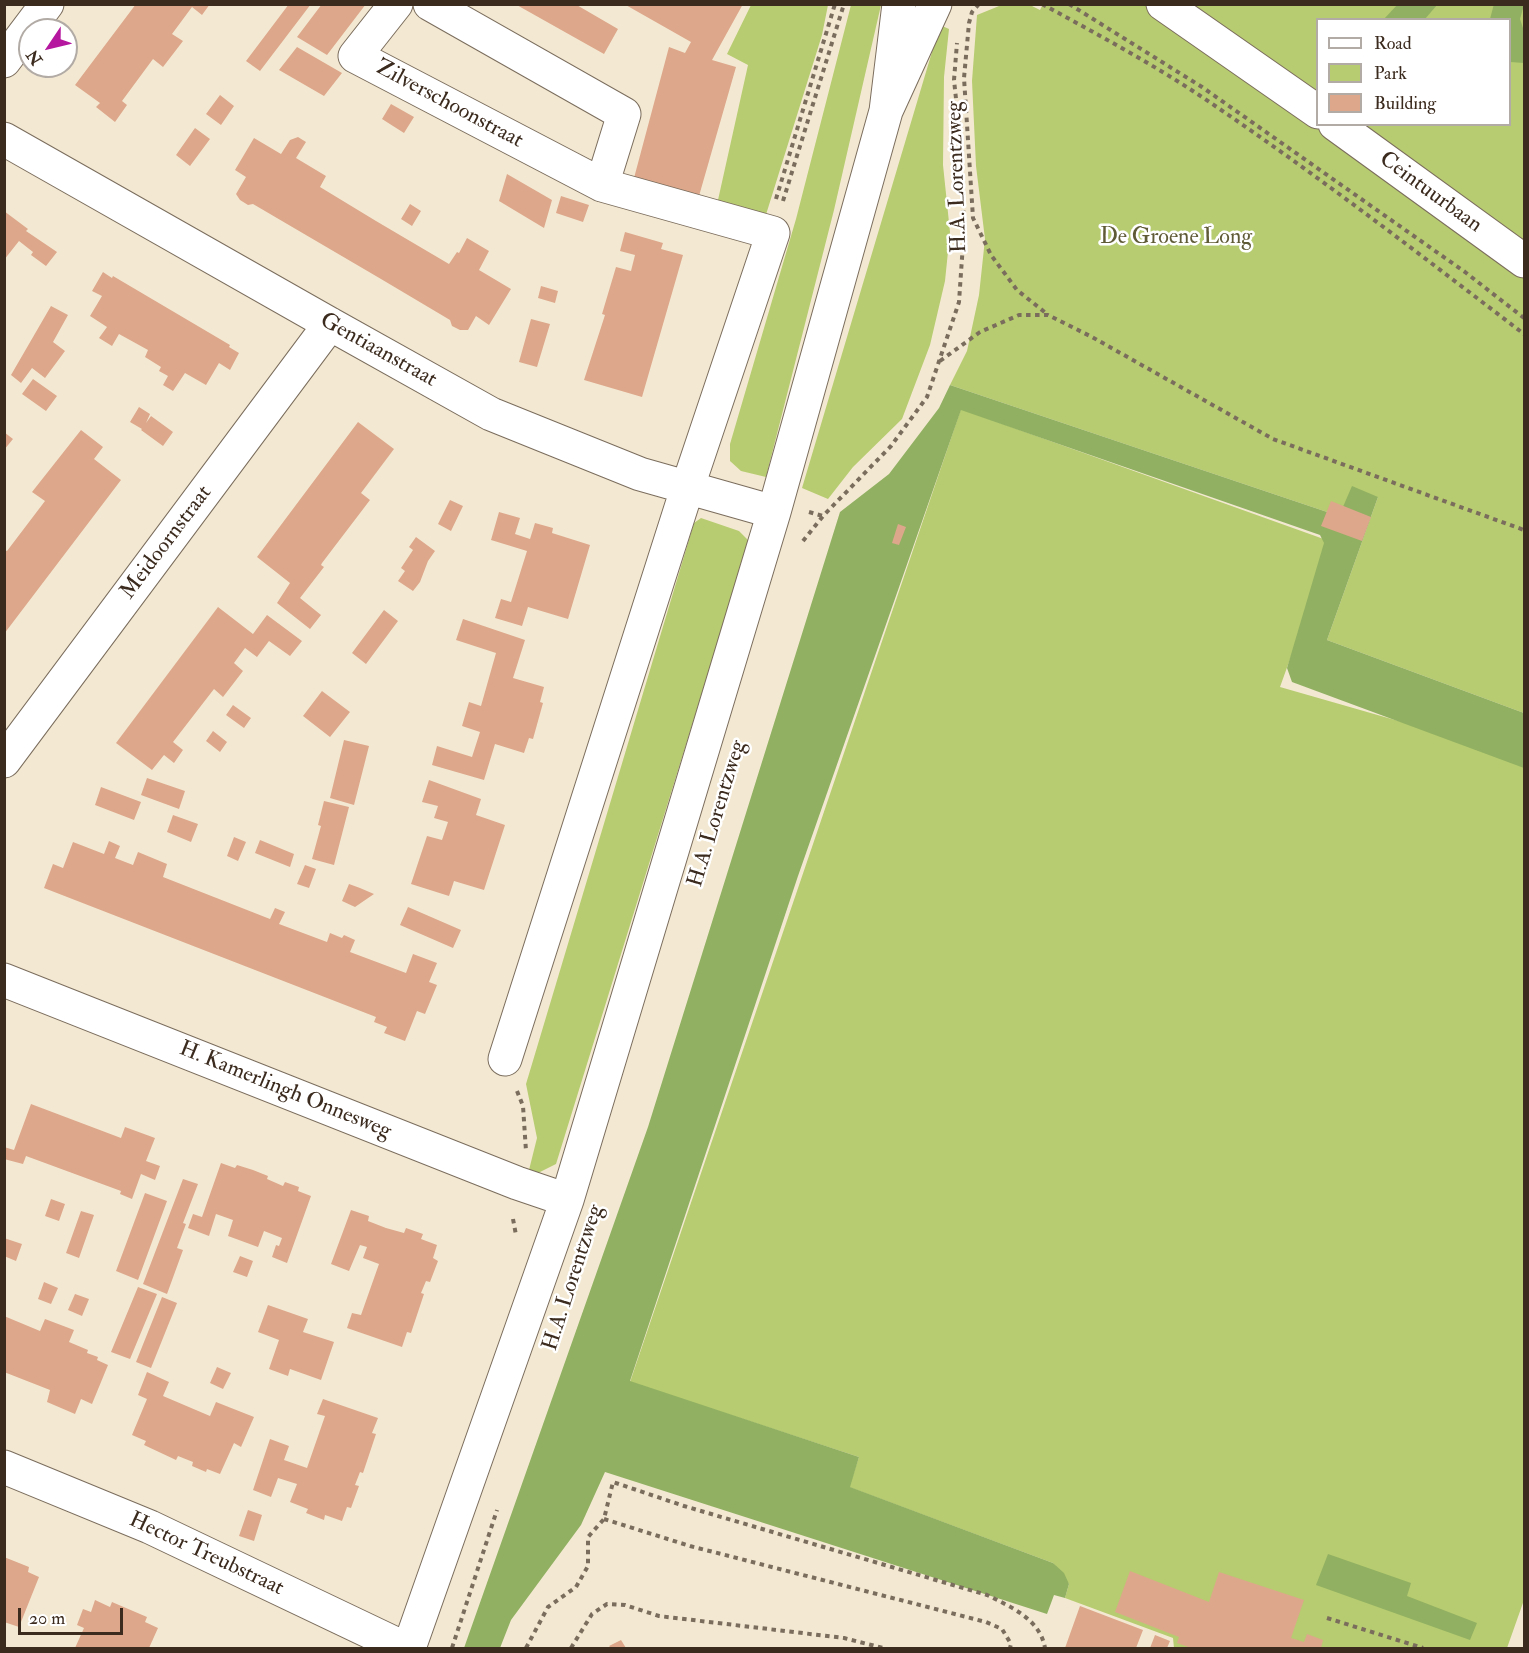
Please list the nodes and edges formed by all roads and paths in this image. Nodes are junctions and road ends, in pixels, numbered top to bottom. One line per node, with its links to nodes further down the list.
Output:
1 (48, 4): 13 (street)
2 (396, 4): 18 (street, Zilverschoonstraat)
3 (430, 4): 18 (street)
4 (835, 4): 19 (path)
5 (844, 4): 19 (path)
6 (899, 4): 14 (street, H.A. Lorentzweg)
7 (935, 4): 14 (street, H.A. Lorentzweg)
8 (979, 4): 21 (path)
9 (1069, 4): 22 (path)
10 (1163, 4): 15 (street)
11 (1044, 5): 24 (path)
12 (958, 33): 25 (path, H.A. Lorentzweg)
13 (4, 62)
14 (886, 111): 27 (street, H.A. Lorentzweg)
15 (1316, 111)
16 (1338, 126): 20 (street, Ceintuurbaan)
17 (4, 139): 23 (street, Gentiaanstraat)
18 (602, 185): 19 (street, Zilverschoonstraat)
19 (770, 233): 26 (street)
20 (1524, 261)
21 (1048, 315): 25 (path); 28 (path)
22 (1524, 318)
23 (330, 324): 26 (street, Gentiaanstraat); 30 (street, Meidoornstraat)
24 (1524, 334)
25 (939, 362): 29 (path, H.A. Lorentzweg)
26 (687, 489): 27 (street, Gentiaanstraat); 32 (street)
27 (774, 512): 34 (street, H.A. Lorentzweg)
28 (1524, 530)
29 (802, 543)
30 (4, 761)
31 (4, 980): 33 (street, H. Kamerlingh Onnesweg)
32 (505, 1059): 33 (path)
33 (517, 1183): 34 (street, H. Kamerlingh Onnesweg)
34 (567, 1200): 39 (street, H.A. Lorentzweg)
35 (4, 1467): 39 (street, Hector Treubstraat)
36 (500, 1502): 40 (path)
37 (604, 1519): 41 (path); 44 (path); 45 (path)
38 (1327, 1618): 46 (path)
39 (407, 1648)
40 (452, 1648)
41 (526, 1648)
42 (571, 1648): 43 (path)
43 (883, 1648)
44 (1010, 1648)
45 (1045, 1648)
46 (1423, 1648)

